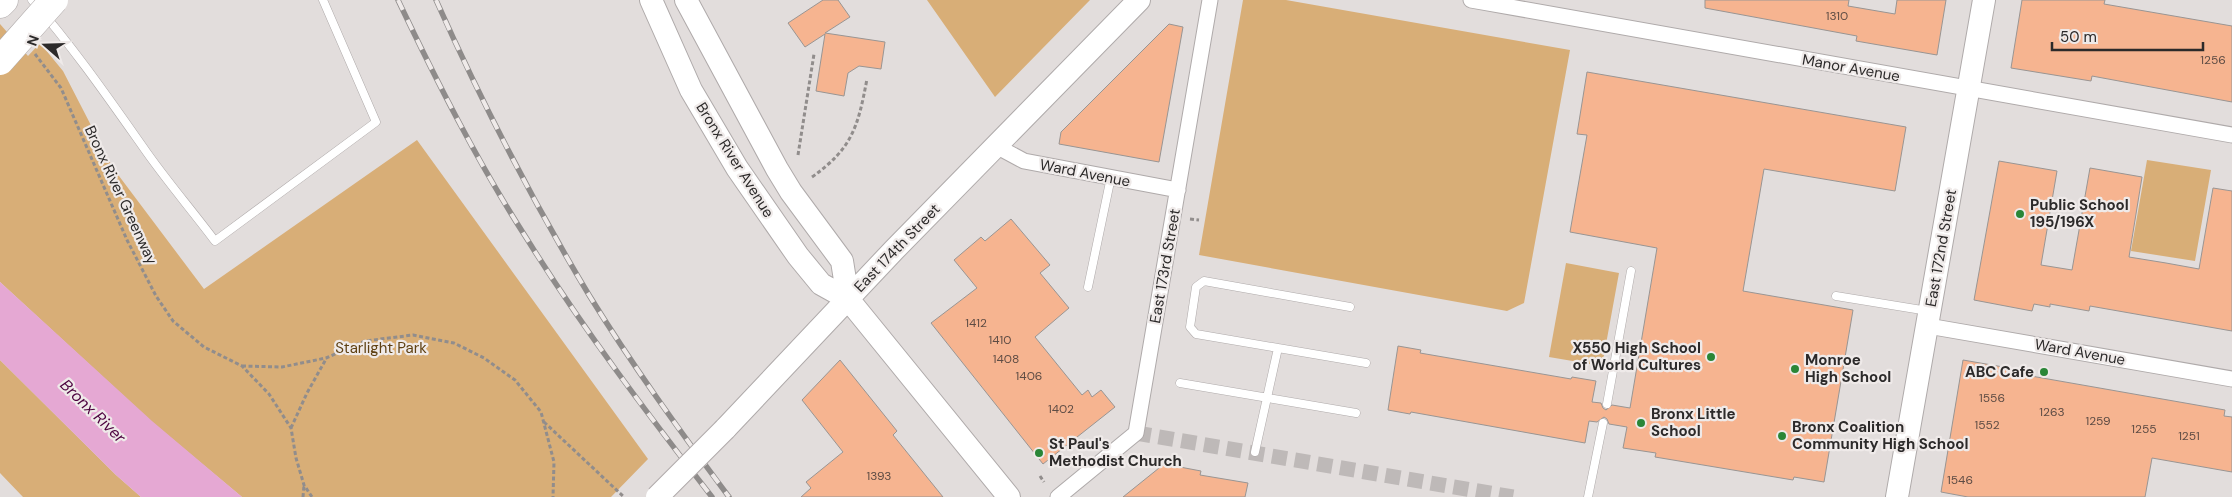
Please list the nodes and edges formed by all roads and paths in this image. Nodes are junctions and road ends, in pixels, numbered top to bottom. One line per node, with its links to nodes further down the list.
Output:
1 (4, 0): 11 (highway)
2 (32, 0): 4 (lane)
3 (54, 0): 14 (highway, bridge)
4 (323, 0)
5 (651, 0): 28 (main road, Bronx River Avenue)
6 (686, 0): 28 (main road, Bronx River Avenue)
7 (1139, 0): 18 (main road, East 174th Street)
8 (1210, 0): 22 (street, East 173rd Street)
9 (1471, 0): 16 (street, Manor Avenue)
10 (1984, 0): 16 (main road, East 172nd Street)
11 (0, 4)
12 (33, 52): 34 (path, Bronx River Greenway)
13 (814, 54): 19 (path)
14 (0, 61)
15 (867, 79): 20 (path)
16 (1969, 88): 17 (street, Manor Avenue); 30 (main road, East 172nd Street)
17 (2232, 135)
18 (996, 146): 21 (street, Ward Avenue); 28 (main road, East 174th Street)
19 (798, 155)
20 (812, 177)
21 (1111, 178): 22 (street, Ward Avenue); 26 (lane)
22 (1178, 190): 53 (street, East 173rd Street)
23 (1190, 218): 24 (path)
24 (1199, 220)
25 (1631, 271): 38 (lane)
26 (1088, 286)
27 (1836, 296): 30 (lane)
28 (848, 299): 51 (main road, East 174th Street, bridge); 52 (main road, Bronx River Avenue)
29 (1350, 307): 31 (lane)
30 (1929, 318): 35 (street, Ward Avenue); 55 (main road, East 172nd Street)
31 (1278, 348): 33 (lane); 37 (lane)
32 (326, 358): 34 (path, Bronx River Greenway); 40 (path, Bronx River Greenway); 42 (path)
33 (1366, 363)
34 (242, 366): 42 (path, Bronx River Greenway)
35 (2232, 379)
36 (1180, 383): 37 (lane)
37 (1267, 398): 39 (lane); 43 (lane)
38 (1607, 404)
39 (1356, 413)
40 (543, 421): 49 (path, Bronx River Greenway); 50 (path)
41 (1603, 423): 54 (lane)
42 (291, 428): 46 (path, Bronx River Greenway)
43 (1255, 452)
44 (1040, 476): 45 (path)
45 (1044, 482)
46 (304, 485): 47 (path); 48 (path, Bronx River Greenway)
47 (303, 497)
48 (312, 497)
49 (553, 497)
50 (624, 497)
51 (657, 497)
52 (1009, 497)
53 (1058, 497)
54 (1588, 497)
55 (1897, 497)

